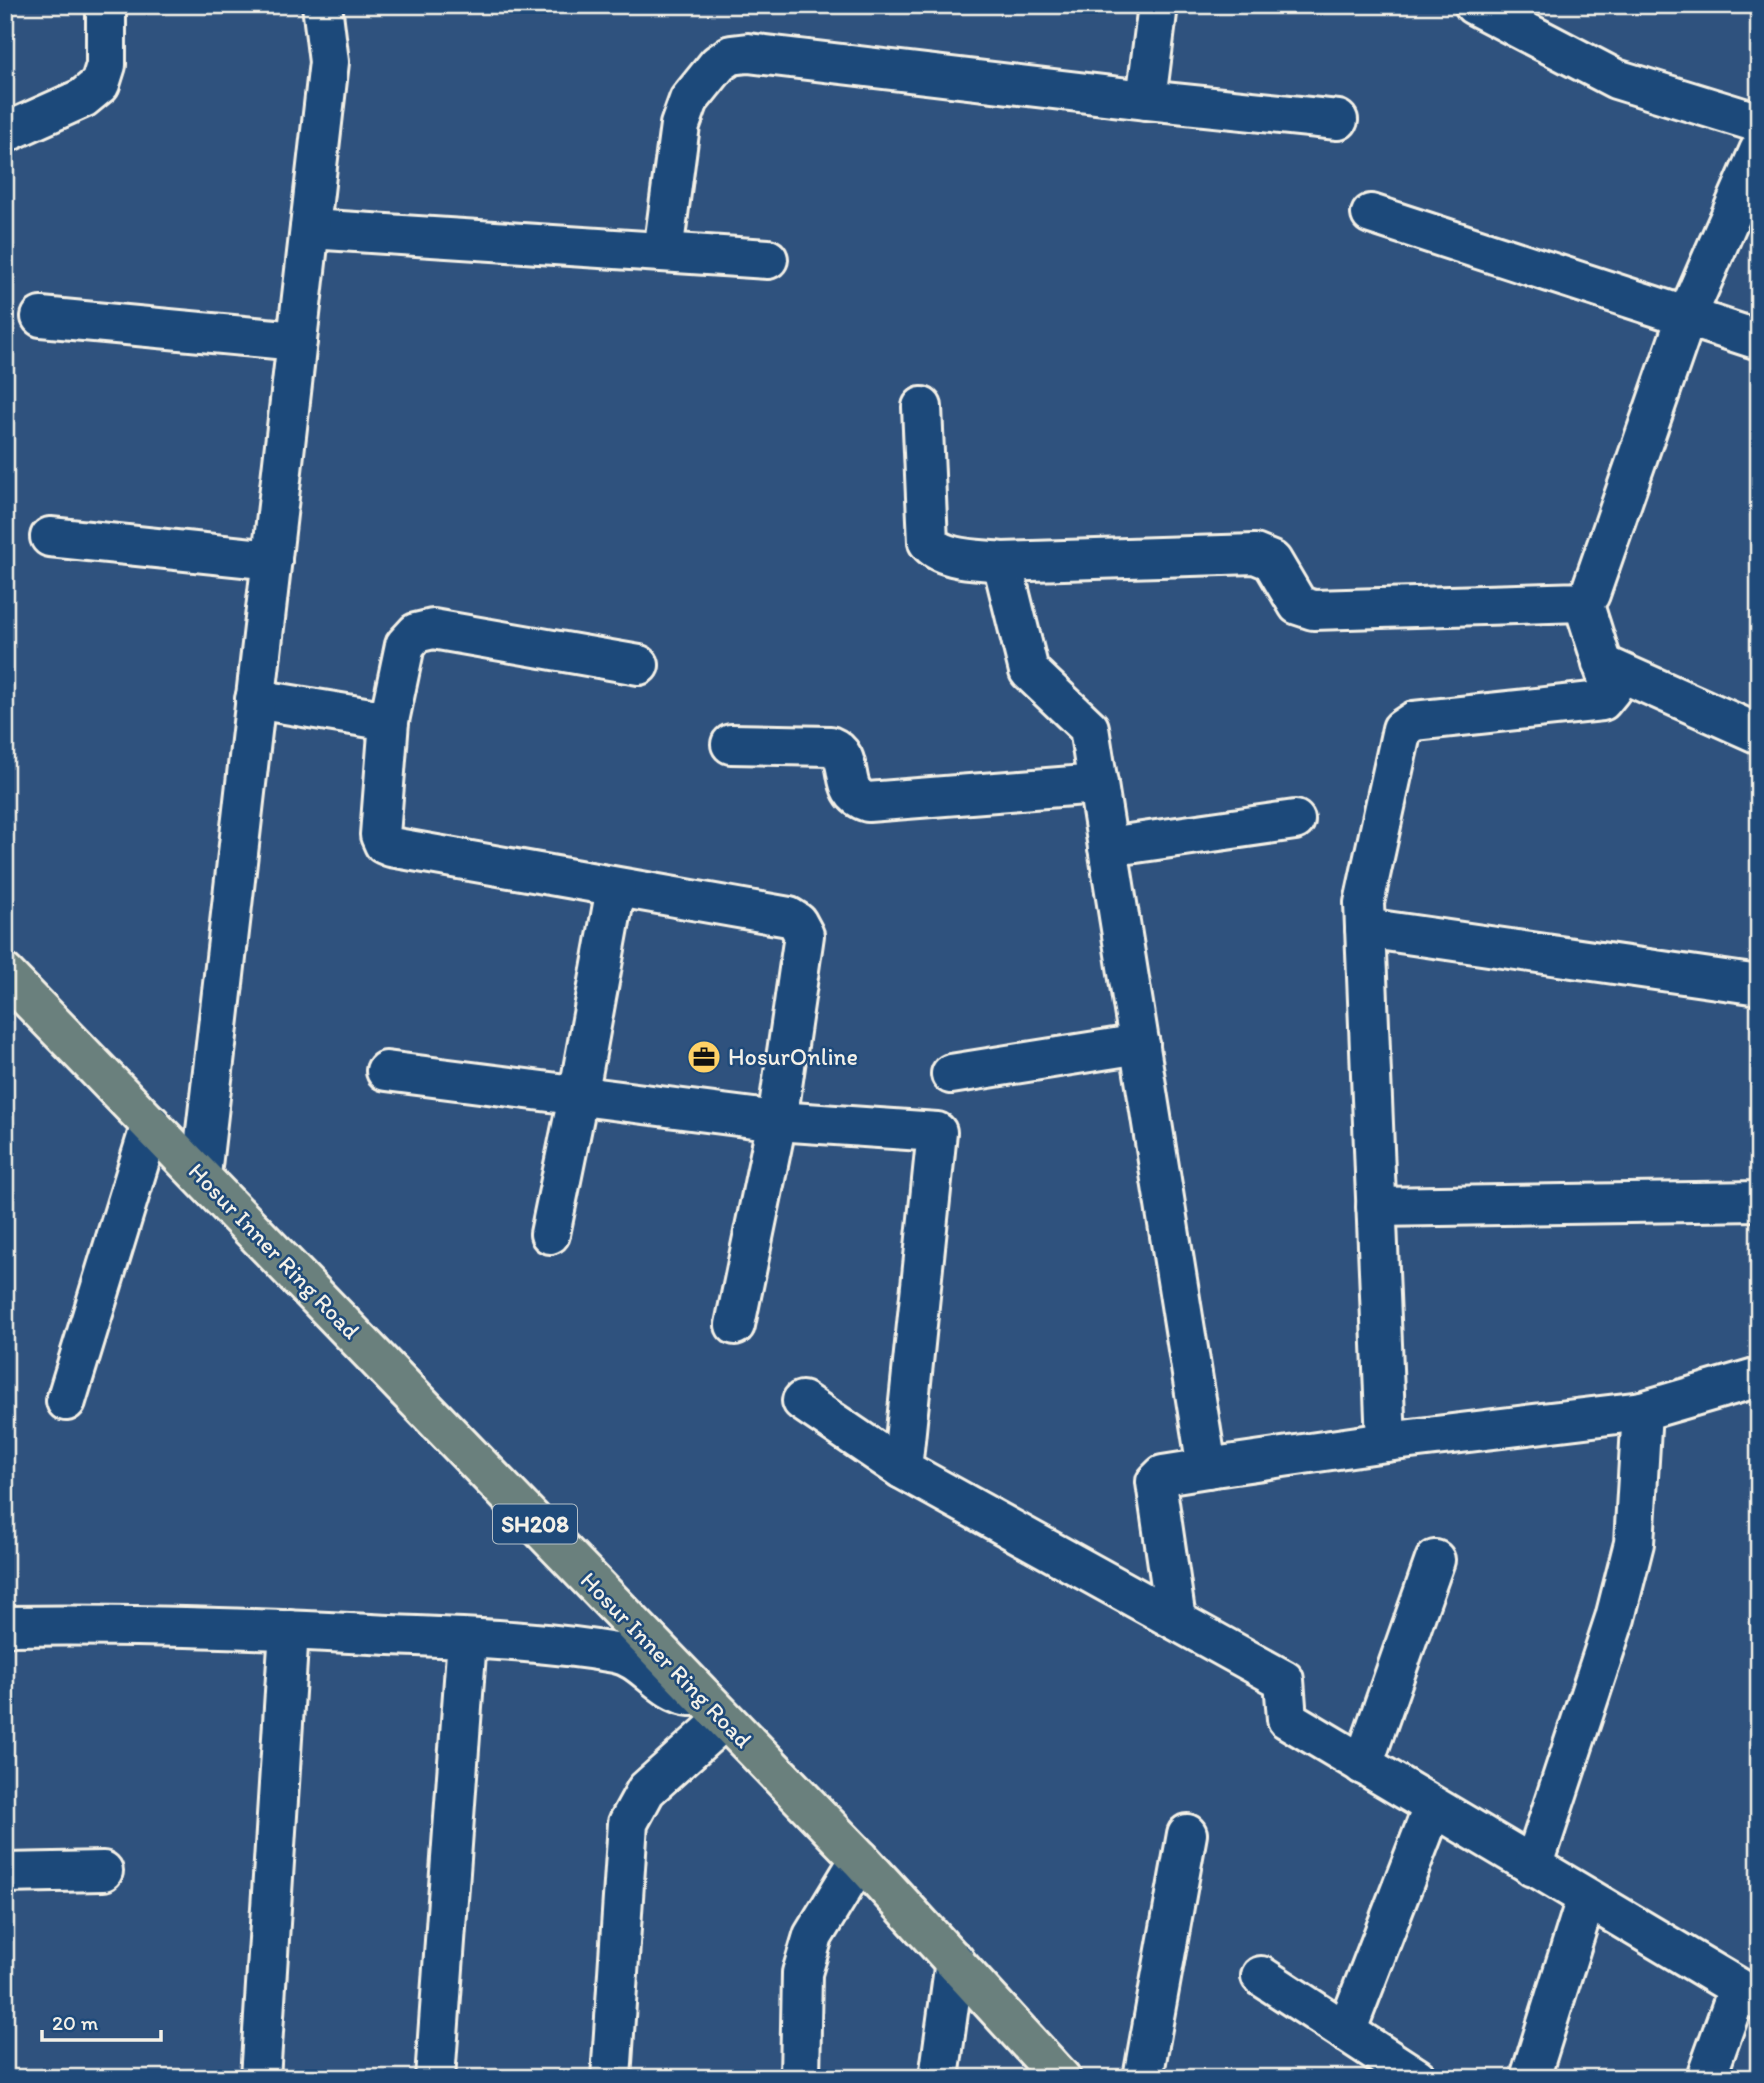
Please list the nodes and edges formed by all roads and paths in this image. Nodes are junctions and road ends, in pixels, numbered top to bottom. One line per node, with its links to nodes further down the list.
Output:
1 (106, 5): 8 (street)
2 (322, 5): 11 (street)
3 (1158, 5): 5 (street)
4 (1474, 5): 7 (street)
5 (1146, 100): 6 (street); 12 (street)
6 (1338, 120)
7 (1759, 124)
8 (5, 132)
9 (1759, 151): 15 (street)
10 (1371, 214): 15 (street)
11 (310, 229): 12 (street); 17 (street)
12 (663, 252): 13 (street)
13 (768, 259)
14 (41, 317): 17 (street)
15 (1686, 318): 16 (street); 22 (street)
16 (1759, 340)
17 (297, 341): 20 (street)
18 (922, 407): 21 (street)
19 (50, 537): 20 (street)
20 (272, 560): 25 (street)
21 (1002, 562): 22 (street); 29 (street)
22 (1583, 602): 23 (street)
23 (1602, 664): 27 (street); 33 (street)
24 (639, 665): 26 (street)
25 (256, 699): 26 (street); 42 (street)
26 (389, 721): 32 (street)
27 (1759, 734)
28 (732, 744): 29 (street)
29 (1098, 784): 31 (street)
30 (1294, 820): 31 (street)
31 (1108, 847): 36 (street)
32 (616, 888): 39 (street); 40 (street)
33 (1365, 928): 35 (street); 44 (street)
34 (8, 985): 41 (main road, Hosur Inner Ring Road / SH208)
35 (1759, 985)
36 (1140, 1044): 38 (street); 52 (street)
37 (386, 1071): 39 (street)
38 (951, 1074)
39 (578, 1097): 40 (street); 45 (street)
40 (777, 1121): 46 (street); 53 (street)
41 (151, 1124): 42 (main road, Hosur Inner Ring Road / SH208); 48 (street)
42 (201, 1175): 59 (main road, Hosur Inner Ring Road / SH208)
43 (1759, 1201): 44 (street)
44 (1376, 1207): 51 (street)
45 (550, 1234)
46 (735, 1325)
47 (1759, 1377): 50 (street)
48 (66, 1401)
49 (802, 1401): 53 (street)
50 (1642, 1411): 51 (street); 65 (street)
51 (1386, 1442): 52 (street)
52 (1207, 1468): 55 (street)
53 (902, 1469): 55 (street)
54 (1435, 1560): 61 (street)
55 (1176, 1620): 61 (street)
56 (5, 1626): 57 (street)
57 (289, 1630): 58 (street); 73 (street)
58 (467, 1639): 59 (street); 74 (street)
59 (697, 1692): 60 (main road, Hosur Inner Ring Road / SH208)
60 (724, 1720): 64 (main road, Hosur Inner Ring Road / SH208); 75 (street)
61 (1363, 1765): 62 (street)
62 (1433, 1807): 65 (street); 72 (street)
63 (1187, 1834): 79 (street)
64 (860, 1859): 69 (main road, Hosur Inner Ring Road / SH208); 76 (street)
65 (1533, 1867): 68 (street)
66 (103, 1871): 67 (street)
67 (5, 1872)
68 (1586, 1899): 71 (street); 81 (street)
69 (955, 1961): 77 (street); 78 (main road, Hosur Inner Ring Road / SH208)
70 (1261, 1976): 72 (street)
71 (1749, 1995): 82 (street)
72 (1346, 2032): 80 (street)
73 (260, 2078)
74 (435, 2078)
75 (611, 2078)
76 (800, 2078)
77 (939, 2078)
78 (1061, 2078)
79 (1143, 2078)
80 (1417, 2078)
81 (1530, 2078)
82 (1706, 2078)

